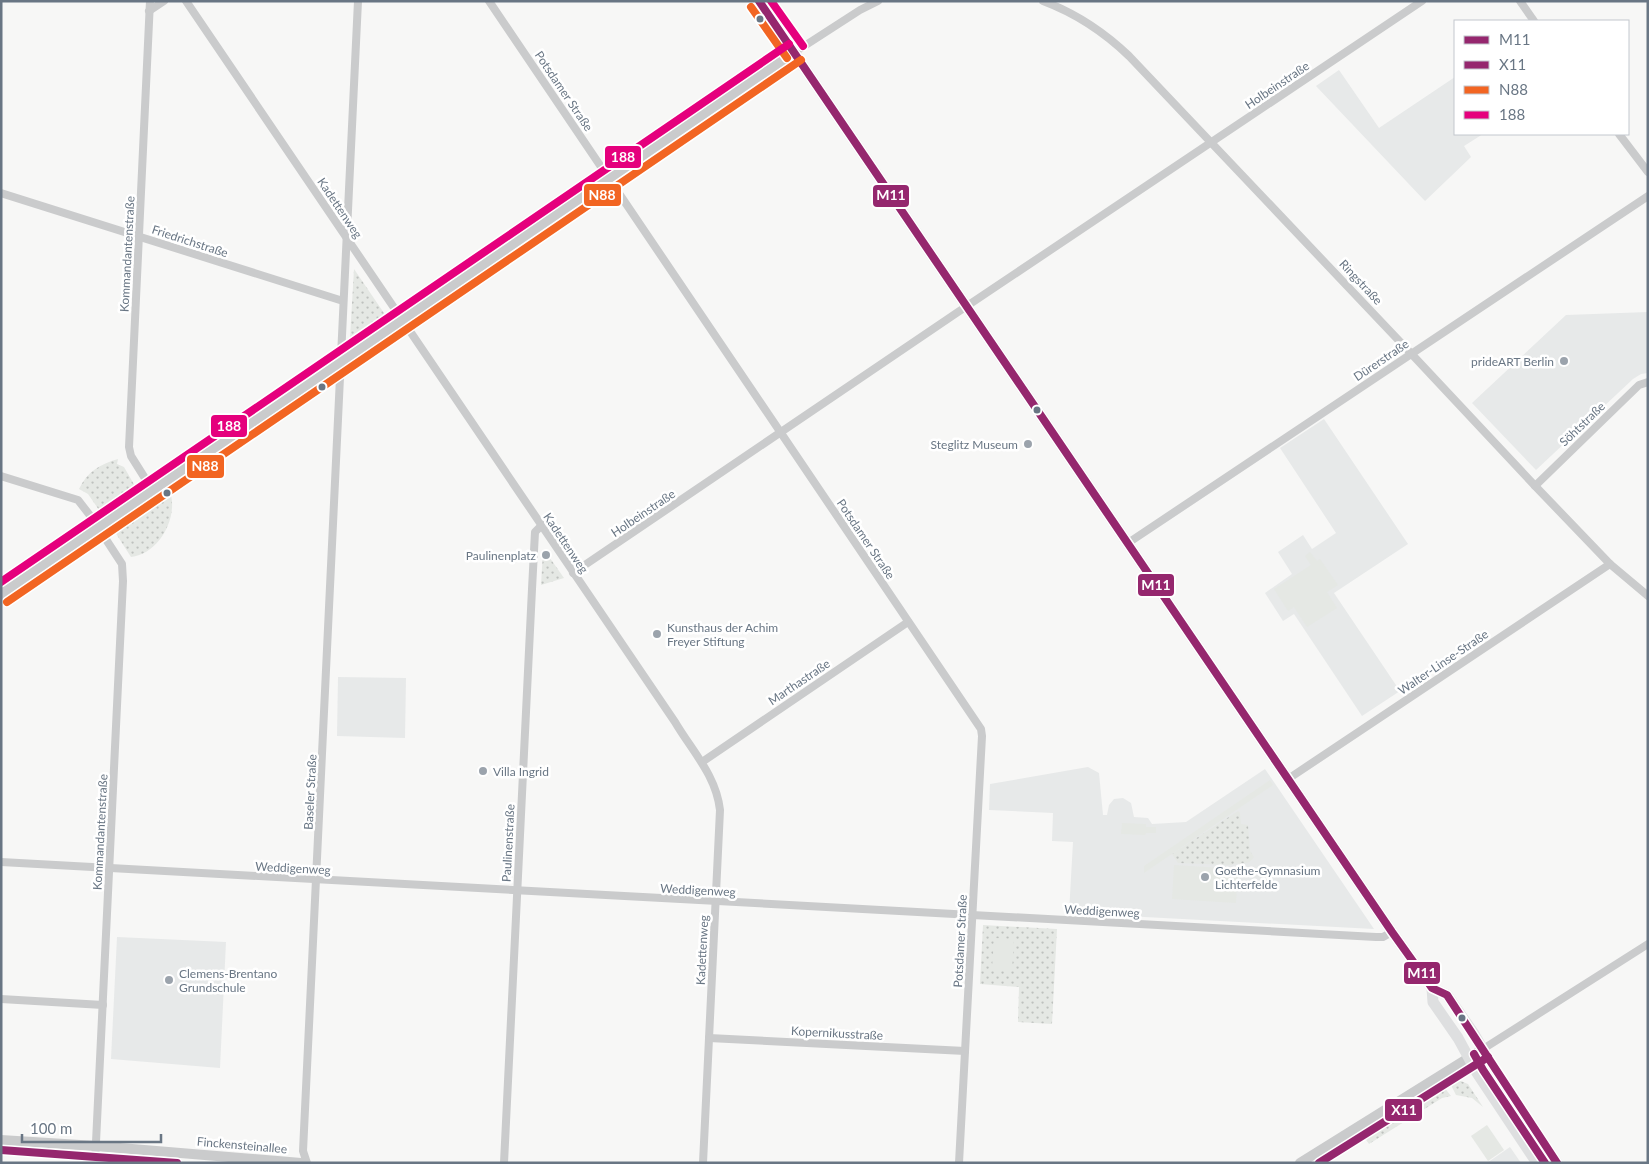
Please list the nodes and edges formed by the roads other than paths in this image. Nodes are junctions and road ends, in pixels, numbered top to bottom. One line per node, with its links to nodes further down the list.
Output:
1 (150, 1): 11 (street, Kommandantenstraße)
2 (164, 1): 11 (street)
3 (186, 1): 21 (street, Kadettenweg)
4 (358, 1): 21 (street, Baseler Straße)
5 (489, 1): 17 (street, Potsdamer Straße)
6 (759, 1): 13 (main road)
7 (878, 1): 13 (street)
8 (1043, 1): 15 (street, Ringstraße)
9 (1422, 1): 15 (street, Holbeinstraße)
10 (1520, 1): 12 (street)
11 (149, 11): 20 (street, Kommandantenstraße)
12 (1533, 20)
13 (794, 52): 17 (street); 23 (main road)
14 (1620, 135): 16 (street)
15 (1212, 142): 23 (street, Holbeinstraße); 25 (street, Ringstraße)
16 (1648, 172)
17 (610, 180): 24 (street); 28 (street, Potsdamer Straße)
18 (1, 193): 20 (street, Friedrichstraße)
19 (1648, 196): 25 (street, Dürerstraße)
20 (138, 236): 22 (street, Friedrichstraße); 31 (street, Kommandantenstraße)
21 (346, 238): 22 (street, Baseler Straße); 24 (street, Kadettenweg)
22 (343, 302): 26 (street, Baseler Straße)
23 (967, 306): 28 (street, Holbeinstraße); 34 (main road)
24 (402, 320): 26 (street); 32 (street, Kadettenweg)
25 (1412, 354): 30 (street, Ringstraße); 34 (street, Dürerstraße)
26 (340, 362): 31 (street); 44 (street, Baseler Straße)
27 (1648, 382): 30 (street, Söhtstraße)
28 (781, 433): 36 (street, Holbeinstraße); 39 (street, Potsdamer Straße)
29 (1, 476): 33 (street, Kommandantenstraße)
30 (1535, 486): 35 (street, Ringstraße)
31 (153, 491): 33 (street)
32 (541, 526): 36 (street, Kadettenweg); 45 (street, Paulinenstraße)
33 (98, 527): 37 (street); 43 (street, Kommandantenstraße)
34 (1128, 544): 41 (main road)
35 (1610, 564): 38 (street, Ringstraße); 41 (street, Walter-Linse-Straße)
36 (573, 573): 40 (street, Kadettenweg)
37 (1, 594)
38 (1648, 596)
39 (908, 622): 40 (street, Marthastraße); 47 (street, Potsdamer Straße)
40 (702, 762): 46 (street, Kadettenweg)
41 (1288, 779): 48 (main road)
42 (1, 862): 43 (street, Weddigenweg)
43 (109, 868): 44 (street, Weddigenweg); 52 (street, Kommandantenstraße)
44 (317, 880): 45 (street, Weddigenweg); 61 (street, Baseler Straße)
45 (517, 891): 46 (street, Weddigenweg); 62 (street, Paulinenstraße)
46 (716, 902): 47 (street, Weddigenweg); 53 (street, Kadettenweg)
47 (972, 916): 48 (street, Weddigenweg); 55 (street, Potsdamer Straße)
48 (1392, 932): 50 (main road)
49 (1648, 944): 54 (street)
50 (1432, 988): 54 (main road); 56 (main road)
51 (1, 999): 52 (street)
52 (102, 1005): 58 (street, Kommandantenstraße)
53 (709, 1038): 55 (street, Kopernikusstraße); 63 (street, Kadettenweg)
54 (1482, 1049): 56 (street); 67 (main road)
55 (965, 1051): 64 (street, Potsdamer Straße)
56 (1468, 1058): 65 (street); 66 (main road)
57 (1, 1140): 58 (street, Finckensteinallee)
58 (96, 1146): 59 (street, Kommandantenstraße); 60 (street, Finckensteinallee)
59 (95, 1163)
60 (301, 1163)
61 (307, 1163)
62 (504, 1163)
63 (703, 1163)
64 (960, 1163)
65 (1300, 1163)
66 (1537, 1163)
67 (1557, 1163)

